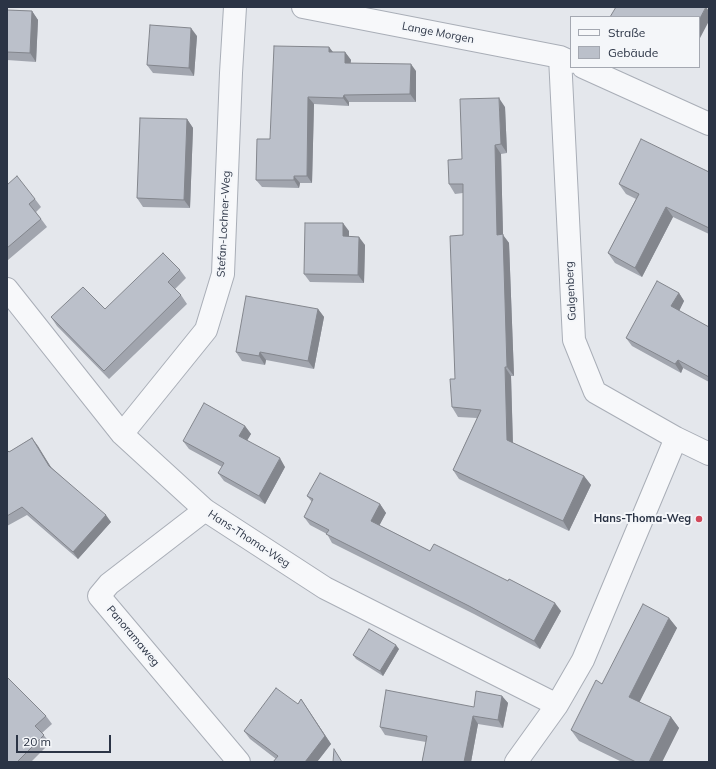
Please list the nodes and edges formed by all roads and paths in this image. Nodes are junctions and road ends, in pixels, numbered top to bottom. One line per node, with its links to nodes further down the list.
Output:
1 (235, 7): 7 (street, Stefan-Lochner-Weg)
2 (303, 7): 3 (street, Lange Morgen)
3 (566, 59): 8 (street, Galgenberg)
4 (585, 68): 5 (street)
5 (709, 124)
6 (7, 289): 7 (street, Hans-Thoma-Weg)
7 (122, 434): 10 (street, Hans-Thoma-Weg)
8 (676, 438): 9 (street, Galgenberg); 11 (street)
9 (709, 454)
10 (205, 510): 11 (street, Hans-Thoma-Weg); 12 (street, Panoramaweg)
11 (557, 705): 13 (street)
12 (239, 762)
13 (516, 762)

